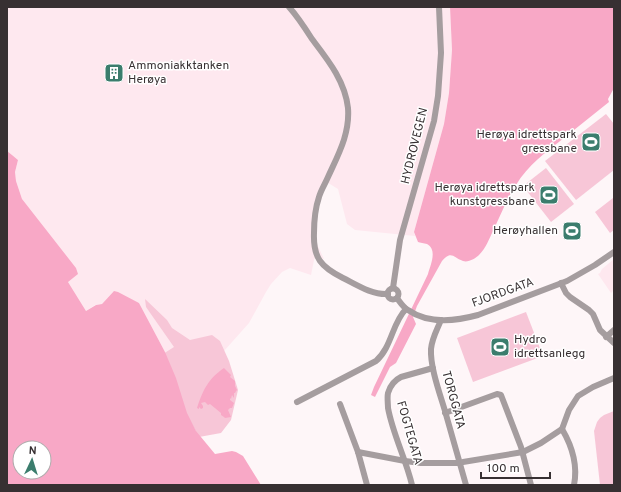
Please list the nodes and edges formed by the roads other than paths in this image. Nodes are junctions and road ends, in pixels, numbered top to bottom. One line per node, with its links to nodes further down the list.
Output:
1 (289, 7): 6 (street)
2 (439, 7): 5 (street, HYDROVEGEN)
3 (614, 252): 4 (street, FJORDGATA)
4 (561, 283): 9 (street, FJORDGATA); 11 (street)
5 (393, 288): 6 (street); 7 (street)
6 (388, 294): 7 (street)
7 (397, 298): 8 (street)
8 (410, 311): 9 (street, FJORDGATA); 15 (street)
9 (440, 320): 13 (street, TORGGATA)
10 (614, 330): 11 (street)
11 (606, 336): 12 (street)
12 (614, 344)
13 (433, 368): 17 (street, TORGGATA); 21 (street, FOGTEGATA)
14 (614, 378): 18 (street)
15 (297, 402)
16 (340, 404): 19 (street)
17 (445, 413): 20 (street); 22 (street, TORGGATA)
18 (562, 429): 20 (street); 27 (street)
19 (358, 452): 21 (street); 23 (street)
20 (523, 452): 22 (street); 26 (street)
21 (405, 461): 22 (street); 24 (street, FOGTEGATA)
22 (461, 462): 25 (street, TORGGATA)
23 (366, 485)
24 (412, 485)
25 (466, 485)
26 (531, 485)
27 (574, 485)

